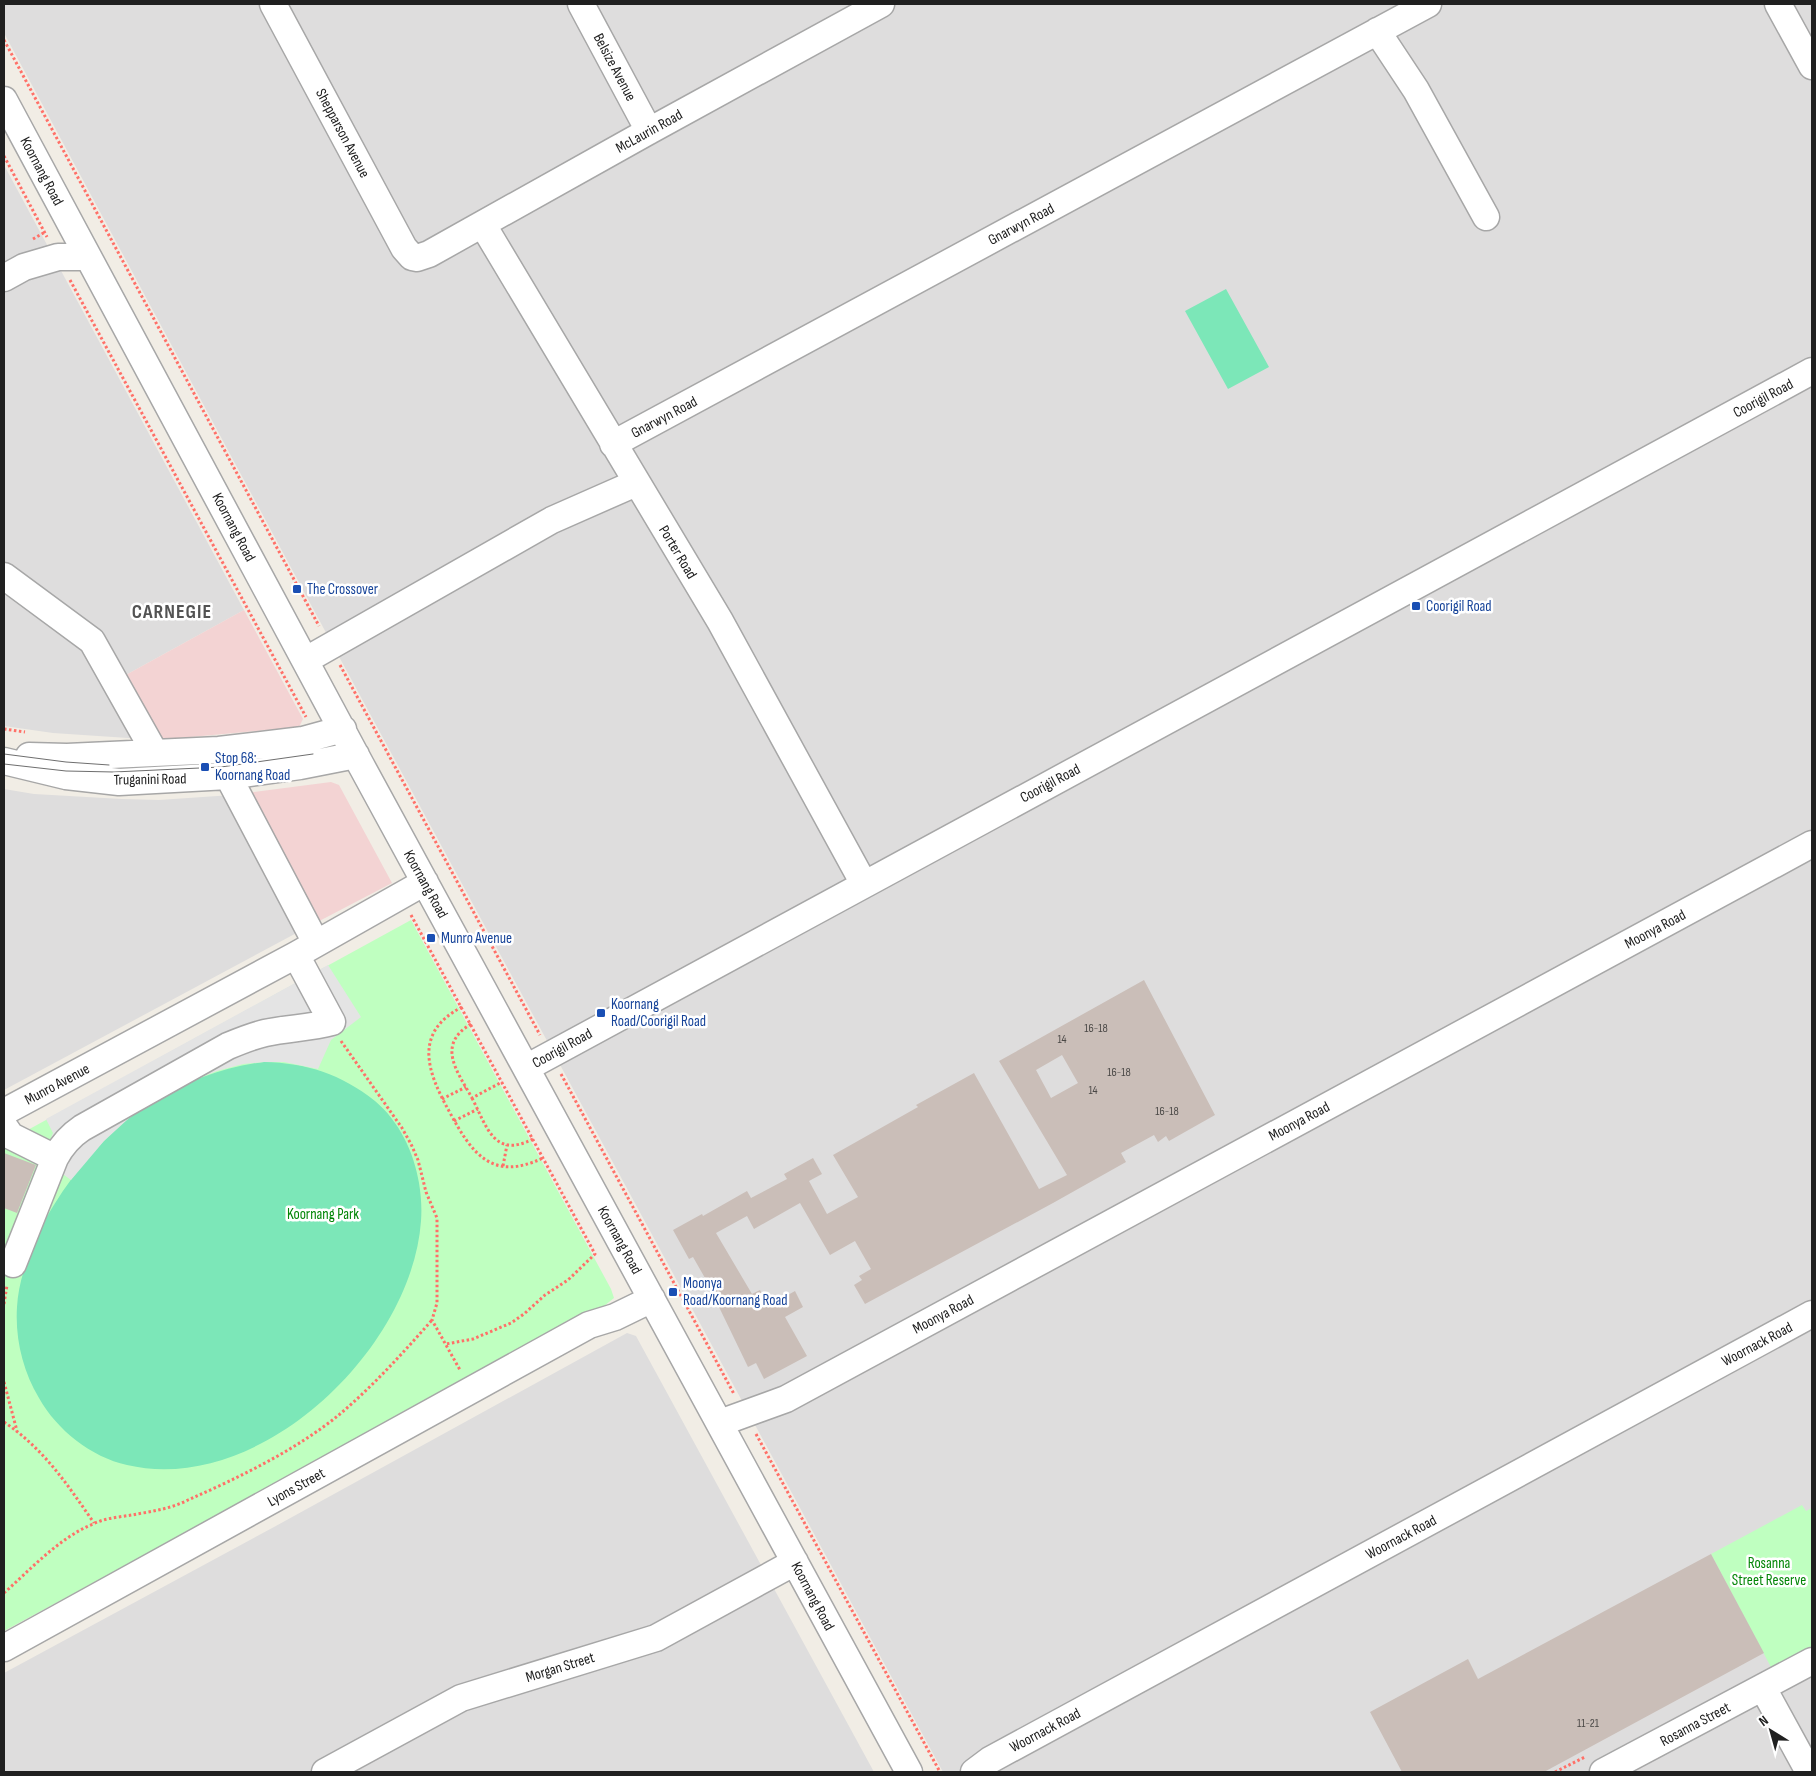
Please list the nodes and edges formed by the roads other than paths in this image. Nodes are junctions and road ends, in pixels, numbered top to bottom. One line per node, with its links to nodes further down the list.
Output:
1 (273, 4): 15 (street, Shepparson Avenue)
2 (582, 4): 9 (street, Belsize Avenue)
3 (881, 4): 9 (street, McLaurin Road)
4 (1428, 4): 6 (street, Gnarwyn Road)
5 (1778, 4): 7 (street)
6 (1378, 31): 10 (street); 18 (street, Gnarwyn Road)
7 (1812, 66)
8 (4, 100): 11 (street, Koornang Road)
9 (649, 131): 12 (street, McLaurin Road)
10 (1486, 218)
11 (69, 222): 13 (street); 14 (street, Koornang Road)
12 (483, 226): 15 (street, McLaurin Road); 18 (street, Porter Road)
13 (54, 251): 14 (street); 16 (street)
14 (88, 257): 20 (street, Koornang Road)
15 (417, 258)
16 (14, 272)
17 (1812, 372): 29 (street, Coorigil Road)
18 (625, 464): 20 (street); 29 (street, Porter Road)
19 (4, 576): 22 (street)
20 (306, 660): 21 (street, Koornang Road)
21 (343, 730): 22 (street, Truganini Road); 24 (street, Koornang Road)
22 (155, 753): 23 (street, Truganini Road)
23 (4, 754)
24 (356, 755): 26 (street, Truganini Road); 28 (street, Koornang Road)
25 (4, 761): 26 (street, Truganini Road)
26 (228, 776): 30 (street)
27 (1812, 844): 38 (street, Moonya Road)
28 (425, 882): 30 (street, Munro Avenue); 31 (street, Koornang Road)
29 (864, 884): 31 (street, Coorigil Road)
30 (306, 949): 32 (street, Munro Avenue); 34 (street)
31 (526, 1068): 36 (street, Koornang Road)
32 (4, 1112)
33 (4, 1126): 34 (street)
34 (55, 1158): 35 (street)
35 (13, 1264)
36 (647, 1290): 38 (street, Koornang Road); 40 (street, Lyons Street)
37 (1812, 1314): 43 (street, Woornack Road)
38 (725, 1432): 39 (street, Koornang Road)
39 (795, 1562): 44 (street, Morgan Street); 45 (street, Koornang Road)
40 (4, 1648)
41 (1812, 1661): 42 (street, Rosanna Street)
42 (1763, 1688): 47 (street, Rosanna Street); 48 (street)
43 (982, 1766): 46 (street, Woornack Road)
44 (325, 1772)
45 (908, 1772)
46 (954, 1772)
47 (1603, 1772)
48 (1809, 1772)

